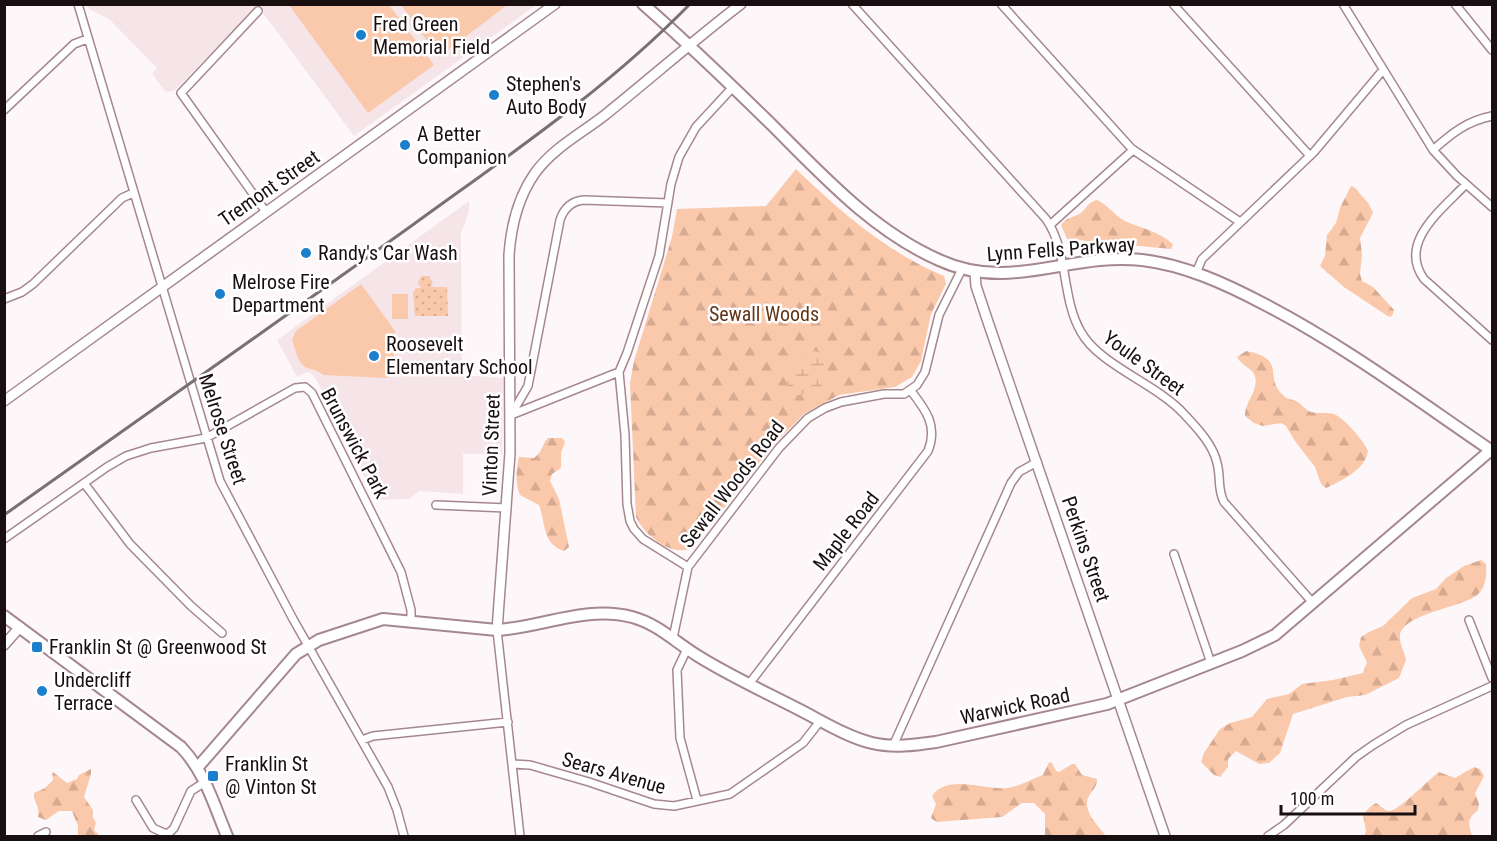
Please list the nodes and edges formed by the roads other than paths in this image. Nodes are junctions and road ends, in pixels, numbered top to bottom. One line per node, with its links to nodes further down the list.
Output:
1 (78, 4): 11 (street, Melrose Street)
2 (555, 4): 25 (street, Tremont Street)
3 (643, 4): 12 (main road, Lynn Fells Parkway)
4 (741, 4): 12 (street, Vinton Street)
5 (852, 4): 27 (street, Youle Street)
6 (1000, 4): 18 (street)
7 (1173, 4): 20 (street)
8 (1343, 4): 14 (street)
9 (1455, 4): 13 (street)
10 (258, 10): 25 (street)
11 (87, 39): 16 (street); 22 (street, Melrose Street)
12 (689, 44): 15 (main road, Lynn Fells Parkway); 38 (street, Vinton Street)
13 (1492, 50)
14 (1383, 70): 19 (street); 20 (street)
15 (733, 87): 23 (street, Sewall Woods Road); 29 (main road, Lynn Fells Parkway)
16 (4, 110)
17 (1492, 116): 19 (street)
18 (1133, 150): 26 (street); 27 (street)
19 (1432, 150): 21 (street)
20 (1310, 156): 26 (street)
21 (1466, 184): 24 (street); 34 (street)
22 (133, 193): 32 (street, Melrose Street); 33 (street)
23 (668, 202): 35 (street, Sewall Woods Road); 38 (street)
24 (1492, 207)
25 (266, 212): 32 (street, Tremont Street)
26 (1240, 222): 31 (street)
27 (1050, 225): 28 (street, Youle Street)
28 (1063, 266): 30 (main road, Lynn Fells Parkway); 31 (main road, Lynn Fells Parkway); 48 (street, Youle Street)
29 (962, 269): 30 (main road, Lynn Fells Parkway); 36 (street)
30 (975, 273): 41 (street, Perkins Street)
31 (1196, 273): 40 (main road, Lynn Fells Parkway)
32 (162, 287): 37 (street, Tremont Street); 39 (street, Melrose Street)
33 (4, 299)
34 (1492, 340)
35 (619, 372): 38 (street); 47 (street, Sewall Woods Road)
36 (911, 391): 47 (street, Sewall Woods Road); 61 (street, Maple Road)
37 (4, 401)
38 (511, 415): 44 (street, Vinton Street)
39 (206, 438): 42 (street); 51 (street, Brunswick Park); 57 (street, Melrose Street)
40 (1492, 450): 48 (main road, Warwick Road)
41 (1037, 462): 63 (street, Perkins Street); 67 (street)
42 (84, 483): 45 (street); 54 (street)
43 (436, 505): 44 (street)
44 (507, 508): 53 (street, Vinton Street)
45 (4, 539)
46 (1174, 554): 59 (street)
47 (688, 567): 55 (street)
48 (1313, 603): 59 (main road, Warwick Road)
49 (4, 616): 52 (main road)
50 (1470, 620): 60 (street)
51 (411, 621): 53 (main road); 57 (main road)
52 (21, 627): 56 (street); 69 (main road)
53 (497, 630): 55 (main road, Warwick Road); 65 (street)
54 (222, 633)
55 (673, 638): 58 (main road, Warwick Road)
56 (4, 645)
57 (308, 645): 66 (street, Melrose Street); 69 (main road)
58 (687, 649): 61 (main road, Warwick Road); 72 (street)
59 (1212, 663): 63 (main road, Warwick Road)
60 (1492, 678)
61 (749, 684): 64 (main road, Warwick Road)
62 (1492, 686): 79 (street)
63 (1119, 700): 67 (main road, Warwick Road); 78 (street, Perkins Street)
64 (821, 720): 67 (main road, Warwick Road); 72 (street, Sears Avenue)
65 (508, 722): 66 (street); 68 (street)
66 (362, 740): 76 (street, Melrose Street)
67 (893, 746)
68 (513, 764): 72 (street, Sears Avenue); 77 (street)
69 (198, 767): 70 (main road)
70 (205, 782): 71 (street); 75 (main road)
71 (136, 800)
72 (697, 801)
73 (46, 832): 74 (street)
74 (38, 837)
75 (226, 837)
76 (404, 837)
77 (520, 837)
78 (1166, 837)
79 (1268, 837)

